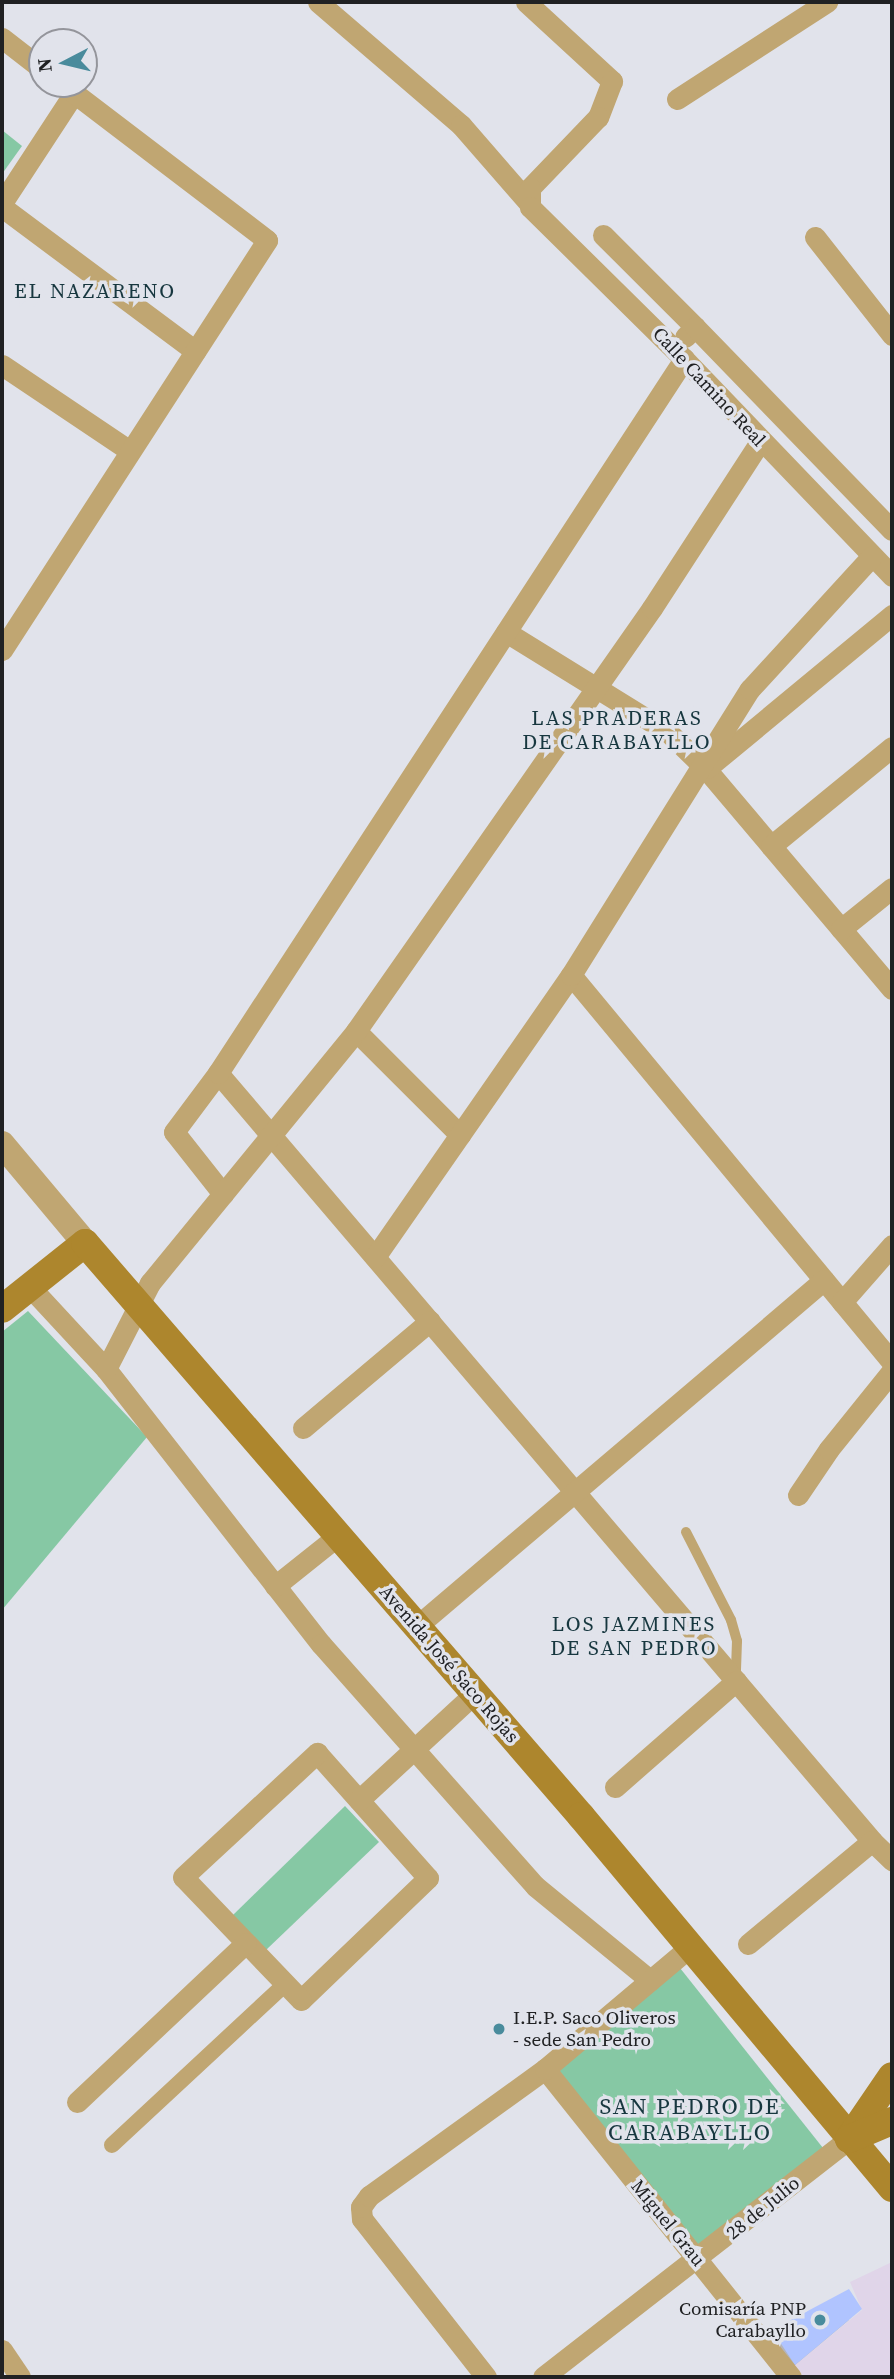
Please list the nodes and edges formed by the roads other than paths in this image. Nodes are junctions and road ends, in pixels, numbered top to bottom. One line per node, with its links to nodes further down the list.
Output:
1 (318, 2): 9 (street, Calle Camino Real)
2 (526, 2): 9 (street)
3 (827, 2): 8 (street)
4 (2, 38): 5 (street)
5 (28, 58)
6 (62, 98): 10 (street)
7 (81, 98): 15 (street)
8 (677, 99)
9 (528, 200): 16 (street, Calle Camino Real)
10 (2, 205): 15 (street)
11 (603, 235): 13 (street)
12 (815, 237): 14 (street)
13 (695, 327): 16 (street); 20 (street)
14 (892, 335)
15 (195, 351): 19 (street)
16 (679, 353): 18 (street, Calle Camino Real); 24 (street)
17 (2, 365): 19 (street)
18 (760, 442): 21 (street, Calle Camino Real); 26 (street)
19 (130, 451): 25 (street)
20 (892, 530)
21 (872, 556): 22 (street, Calle Camino Real); 28 (street)
22 (892, 576)
23 (892, 615): 28 (street)
24 (506, 632): 26 (street); 35 (street)
25 (2, 650)
26 (598, 685): 28 (street); 34 (street)
27 (892, 747): 29 (street)
28 (704, 767): 29 (street); 32 (street)
29 (771, 846): 31 (street)
30 (892, 888): 31 (street)
31 (841, 929): 33 (street)
32 (571, 975): 36 (street); 43 (street)
33 (892, 989)
34 (356, 1031): 36 (street); 37 (street)
35 (218, 1073): 37 (street); 39 (street)
36 (460, 1135): 42 (street)
37 (272, 1136): 39 (street); 42 (street)
38 (2, 1144): 40 (street, Avenida José Saco Rojas)
39 (223, 1194): 46 (street)
40 (85, 1244): 44 (main road); 46 (main road, Avenida José Saco Rojas)
41 (892, 1245): 45 (street)
42 (376, 1257): 48 (street)
43 (824, 1280): 45 (street); 53 (street)
44 (30, 1287): 47 (main road); 50 (street)
45 (842, 1301): 49 (street)
46 (139, 1307): 50 (street); 56 (main road, Avenida José Saco Rojas)
47 (2, 1309)
48 (430, 1321): 52 (street); 53 (street)
49 (892, 1362)
50 (106, 1369): 57 (street)
51 (892, 1371): 54 (street)
52 (303, 1428)
53 (575, 1490): 58 (street); 59 (street)
54 (798, 1495)
55 (686, 1532): 59 (lane)
56 (339, 1535): 57 (street); 58 (main road, Avenida José Saco Rojas)
57 (275, 1586): 61 (street)
58 (417, 1626): 60 (main road, Avenida José Saco Rojas)
59 (736, 1681): 62 (street); 64 (street)
60 (475, 1693): 61 (street); 68 (main road, Avenida José Saco Rojas)
61 (414, 1749): 63 (street); 69 (street)
62 (615, 1787)
63 (359, 1800): 66 (street); 70 (street)
64 (872, 1841): 65 (street); 67 (street)
65 (892, 1860)
66 (246, 1943): 70 (street); 73 (street)
67 (748, 1944)
68 (690, 1947): 69 (street); 75 (main road, Avenida José Saco Rojas)
69 (650, 1980): 71 (street)
70 (285, 1984): 76 (street)
71 (545, 2069): 78 (street, Miguel Grau); 81 (street)
72 (892, 2076): 75 (main road)
73 (77, 2102)
74 (892, 2121): 75 (main road)
75 (849, 2139): 77 (main road, Avenida José Saco Rojas); 78 (street, 28 de Julio)
76 (112, 2145)
77 (892, 2188)
78 (698, 2260): 82 (street, 28 de Julio); 83 (street, Miguel Grau)
79 (2, 2350): 80 (street)
80 (20, 2377)
81 (486, 2377)
82 (542, 2377)
83 (790, 2377)

